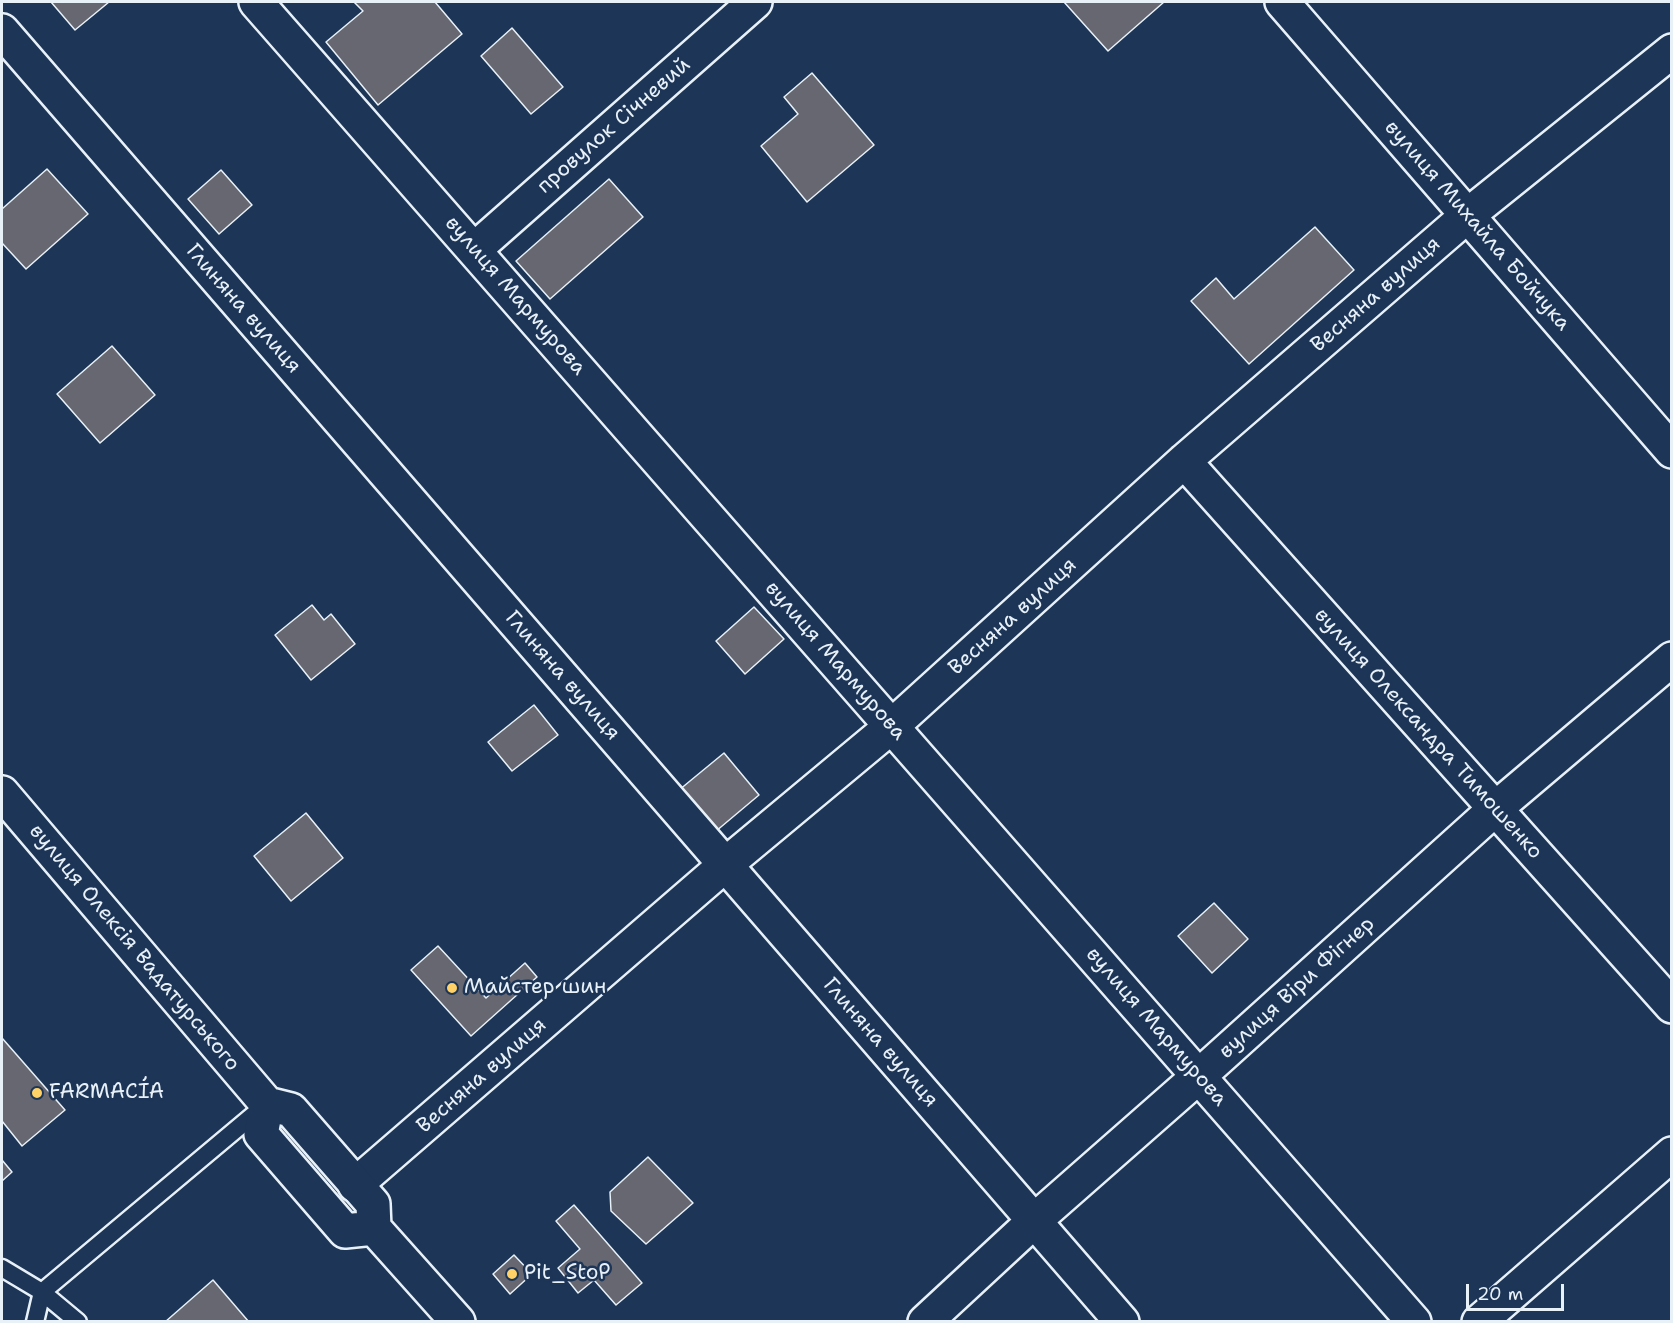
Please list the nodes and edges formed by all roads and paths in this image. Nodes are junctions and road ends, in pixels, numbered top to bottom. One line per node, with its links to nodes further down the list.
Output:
1 (256, 2): 7 (street, вулиця Мармурова)
2 (755, 2): 7 (street, провулок Січневий)
3 (1282, 2): 6 (street, вулиця Михайла Бойчука)
4 (2, 31): 14 (street, Глиняна вулиця)
5 (1671, 51): 6 (street, Весняна вулиця)
6 (1468, 215): 8 (street, вулиця Михайла Бойчука); 9 (street, Весняна вулиця)
7 (474, 250): 11 (street, вулиця Мармурова)
8 (1671, 451)
9 (1184, 461): 11 (street, Весняна вулиця); 13 (street, вулиця Олександра Тимошенко)
10 (1671, 659): 13 (street, вулиця Віри Фігнер)
11 (892, 726): 14 (street, Весняна вулиця); 16 (street, вулиця Мармурова)
12 (2, 793): 17 (street, вулиця Олексія Вадатурського)
13 (1495, 809): 15 (street, вулиця Олександра Тимошенко); 16 (street, вулиця Віри Фігнер)
14 (725, 865): 19 (street, Весняна вулиця); 20 (street, Глиняна вулиця)
15 (1671, 1006)
16 (1199, 1076): 20 (street, вулиця Віри Фігнер); 29 (street, вулиця Мармурова)
17 (267, 1104): 19 (street, вулиця Олексія Вадатурського); 21 (street); 23 (lane)
18 (1671, 1154): 30 (street)
19 (355, 1185): 21 (street, вулиця Олексія Вадатурського)
20 (1034, 1221): 27 (street, вулиця Віри Фігнер); 28 (street, Глиняна вулиця)
21 (374, 1228): 26 (street, вулиця Олексія Вадатурського)
22 (2, 1268): 23 (lane)
23 (42, 1292): 24 (lane); 25 (lane)
24 (35, 1322)
25 (78, 1322)
26 (458, 1322)
27 (925, 1322)
28 (1122, 1322)
29 (1414, 1322)
30 (1479, 1322)

